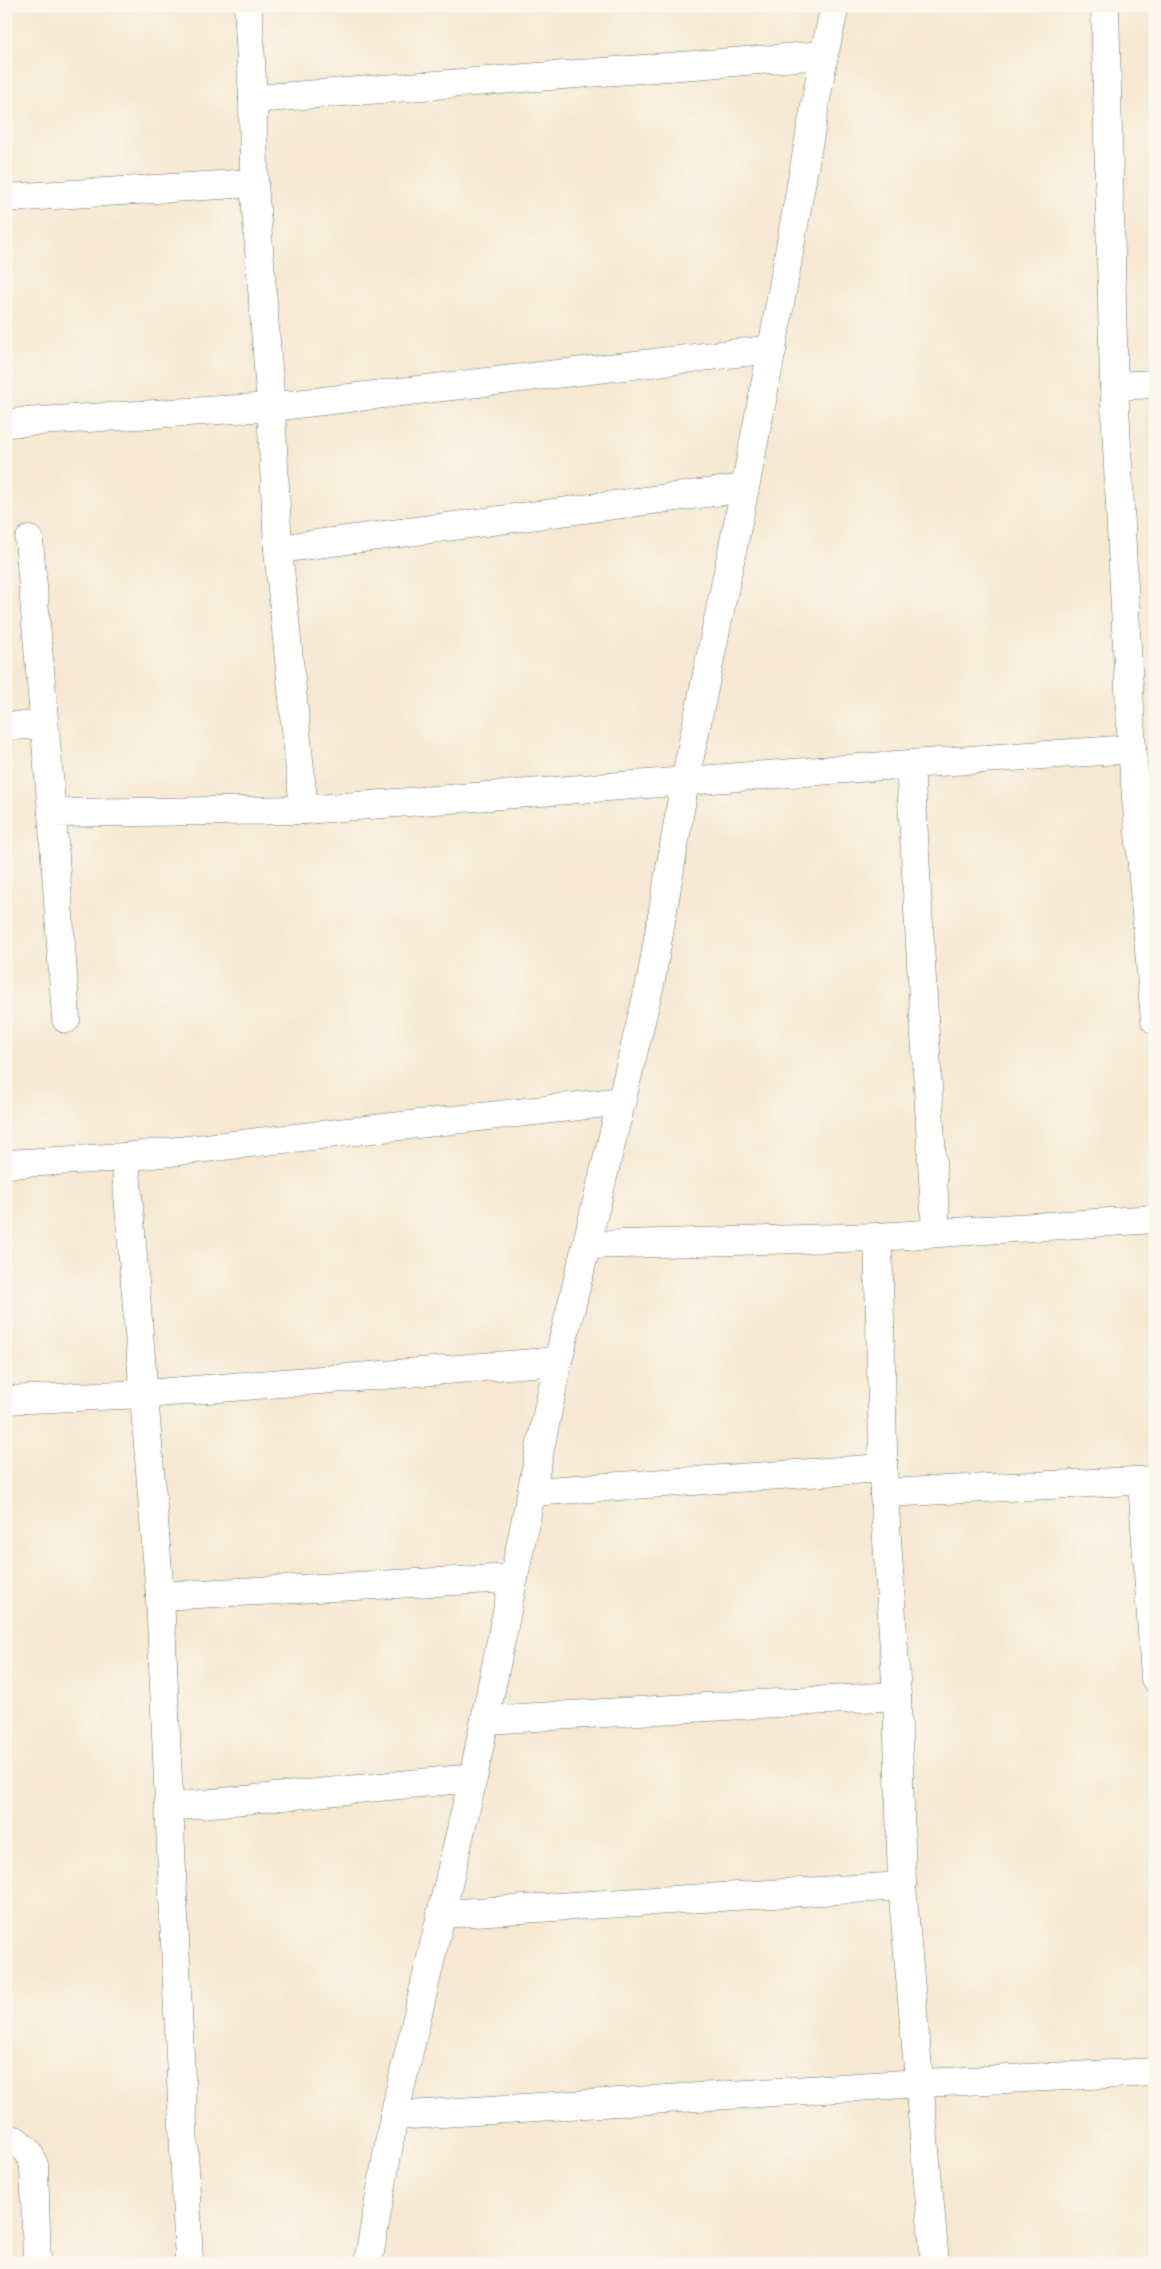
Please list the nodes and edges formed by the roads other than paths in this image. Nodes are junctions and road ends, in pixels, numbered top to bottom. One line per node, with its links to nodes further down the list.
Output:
1 (248, 6): 5 (street)
2 (835, 6): 4 (street)
3 (1105, 6): 10 (street)
4 (824, 55): 5 (street); 8 (street)
5 (253, 99): 6 (street)
6 (254, 183): 7 (street); 11 (street)
7 (6, 198)
8 (772, 349): 11 (street); 13 (street)
9 (1155, 384): 10 (street)
10 (1114, 386): 18 (street)
11 (271, 407): 12 (street); 15 (street)
12 (6, 422)
13 (746, 488): 15 (street); 20 (street)
14 (29, 540): 16 (street)
15 (278, 549): 21 (street)
16 (44, 725): 17 (street); 22 (street)
17 (6, 726)
18 (1132, 749): 19 (street); 24 (street)
19 (910, 764): 20 (street); 29 (street)
20 (686, 781): 21 (street); 25 (street)
21 (304, 810): 22 (street)
22 (52, 813): 23 (street)
23 (66, 1019)
24 (1155, 1020)
25 (623, 1101): 26 (street); 31 (street)
26 (125, 1157): 27 (street); 33 (street)
27 (6, 1164)
28 (1155, 1219): 29 (street)
29 (936, 1232): 30 (street)
30 (878, 1237): 31 (street); 35 (street)
31 (588, 1245): 32 (street)
32 (558, 1361): 33 (street); 37 (street)
33 (145, 1394): 34 (street); 39 (street)
34 (6, 1400)
35 (883, 1480): 36 (street); 37 (street); 41 (street)
36 (1148, 1481): 40 (street)
37 (532, 1492): 38 (street)
38 (514, 1578): 39 (street); 42 (street)
39 (160, 1596): 44 (street)
40 (1155, 1678)
41 (896, 1696): 42 (street); 45 (street)
42 (485, 1720): 43 (street)
43 (473, 1778): 44 (street); 46 (street)
44 (170, 1807): 52 (street)
45 (902, 1886): 46 (street); 48 (street)
46 (441, 1914): 49 (street)
47 (1155, 2072): 48 (street)
48 (921, 2083): 49 (street); 54 (street)
49 (394, 2116): 53 (street)
50 (6, 2141): 51 (street)
51 (37, 2263)
52 (189, 2263)
53 (368, 2263)
54 (935, 2263)

